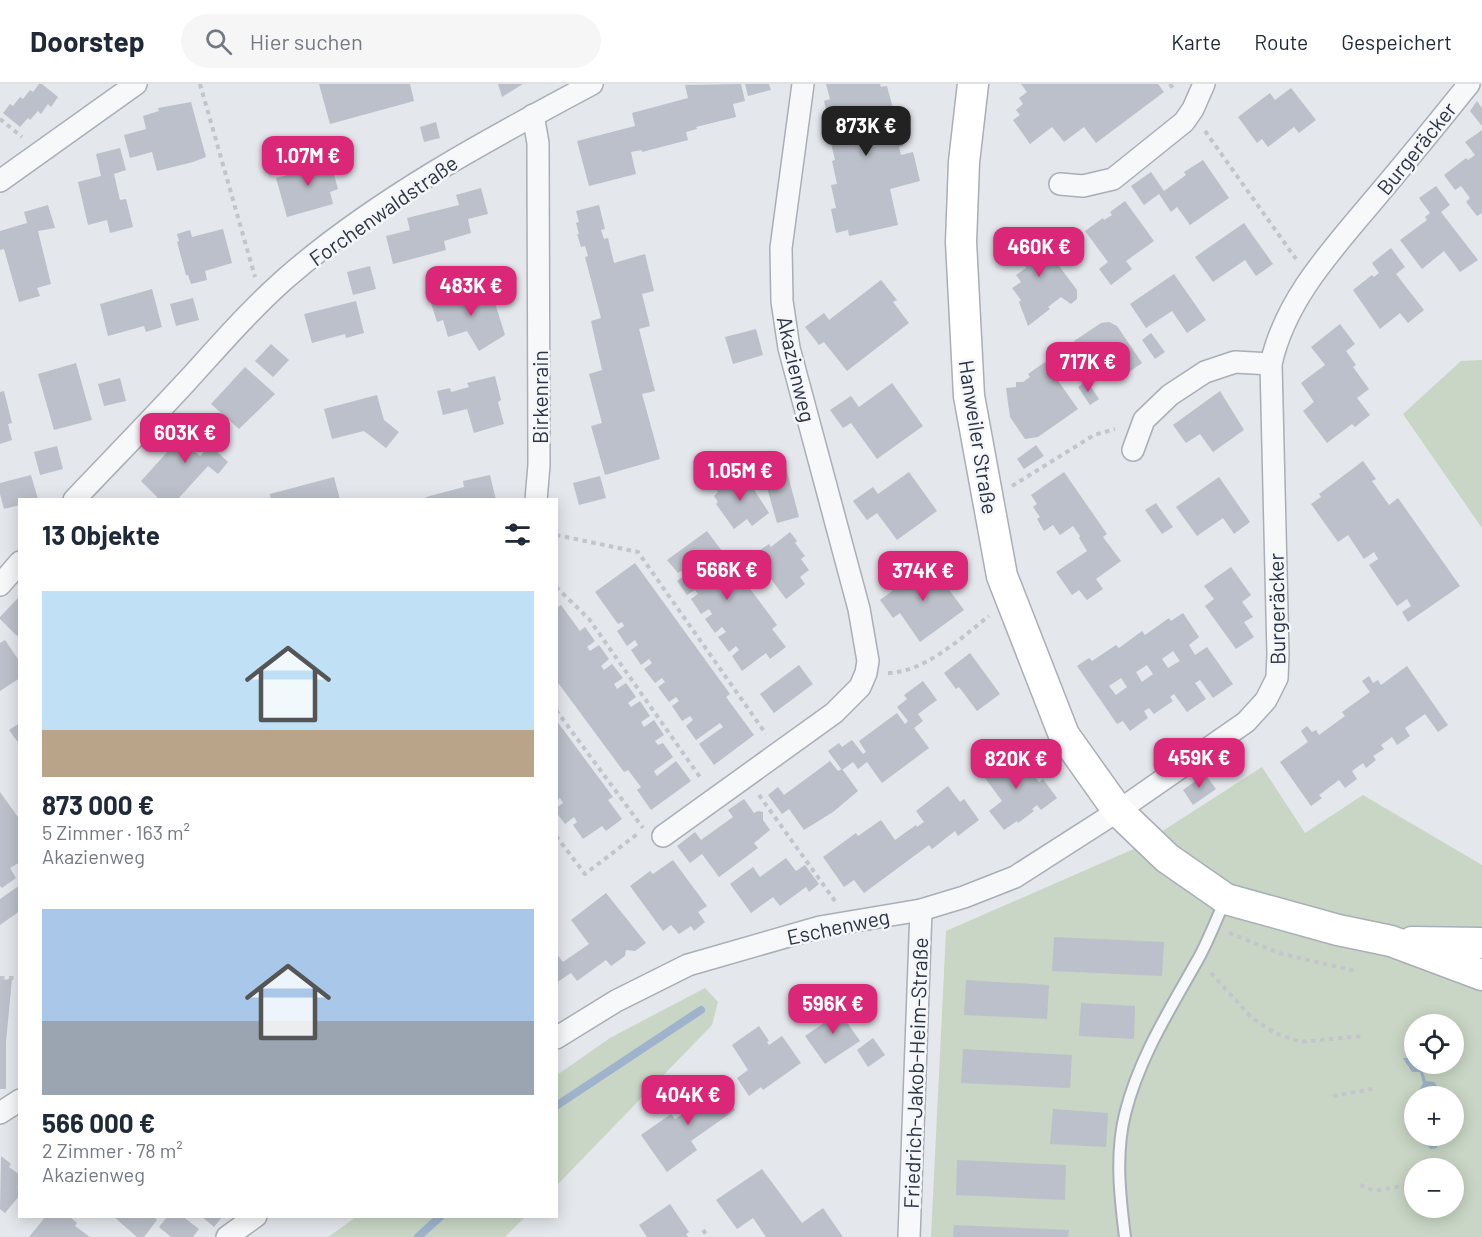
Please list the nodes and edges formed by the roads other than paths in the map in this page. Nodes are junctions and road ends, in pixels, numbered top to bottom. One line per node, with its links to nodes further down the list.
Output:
1 (136, 84): 8 (street)
2 (592, 84): 7 (street, Forchenwaldstraße)
3 (803, 84): 17 (street, Akazienweg)
4 (973, 84): 16 (street, Hanweiler Straße)
5 (1204, 84): 9 (street)
6 (1469, 84): 10 (street, Burgeräcker)
7 (533, 115): 12 (street, Forchenwaldstraße); 13 (street, Birkenrain)
8 (0, 182)
9 (1060, 184)
10 (1271, 364): 11 (street); 16 (street, Burgeräcker)
11 (1133, 450)
12 (76, 498)
13 (536, 498)
14 (18, 564): 15 (street)
15 (0, 585)
16 (1118, 811): 18 (street, Hanweiler Straße); 19 (street, Eschenweg)
17 (653, 829)
18 (1226, 899): 20 (street, Hanweiler Straße); 29 (lane)
19 (921, 910): 23 (street, Eschenweg); 28 (street, Friedrich-Jakob-Heim-Straße)
20 (1391, 941): 21 (street, Hanweiler Straße); 22 (street, Hanweiler Straße)
21 (1482, 944)
22 (1482, 975)
23 (558, 1037)
24 (18, 1101): 25 (street)
25 (0, 1113)
26 (253, 1218): 27 (street)
27 (227, 1237)
28 (909, 1237)
29 (1125, 1237)

